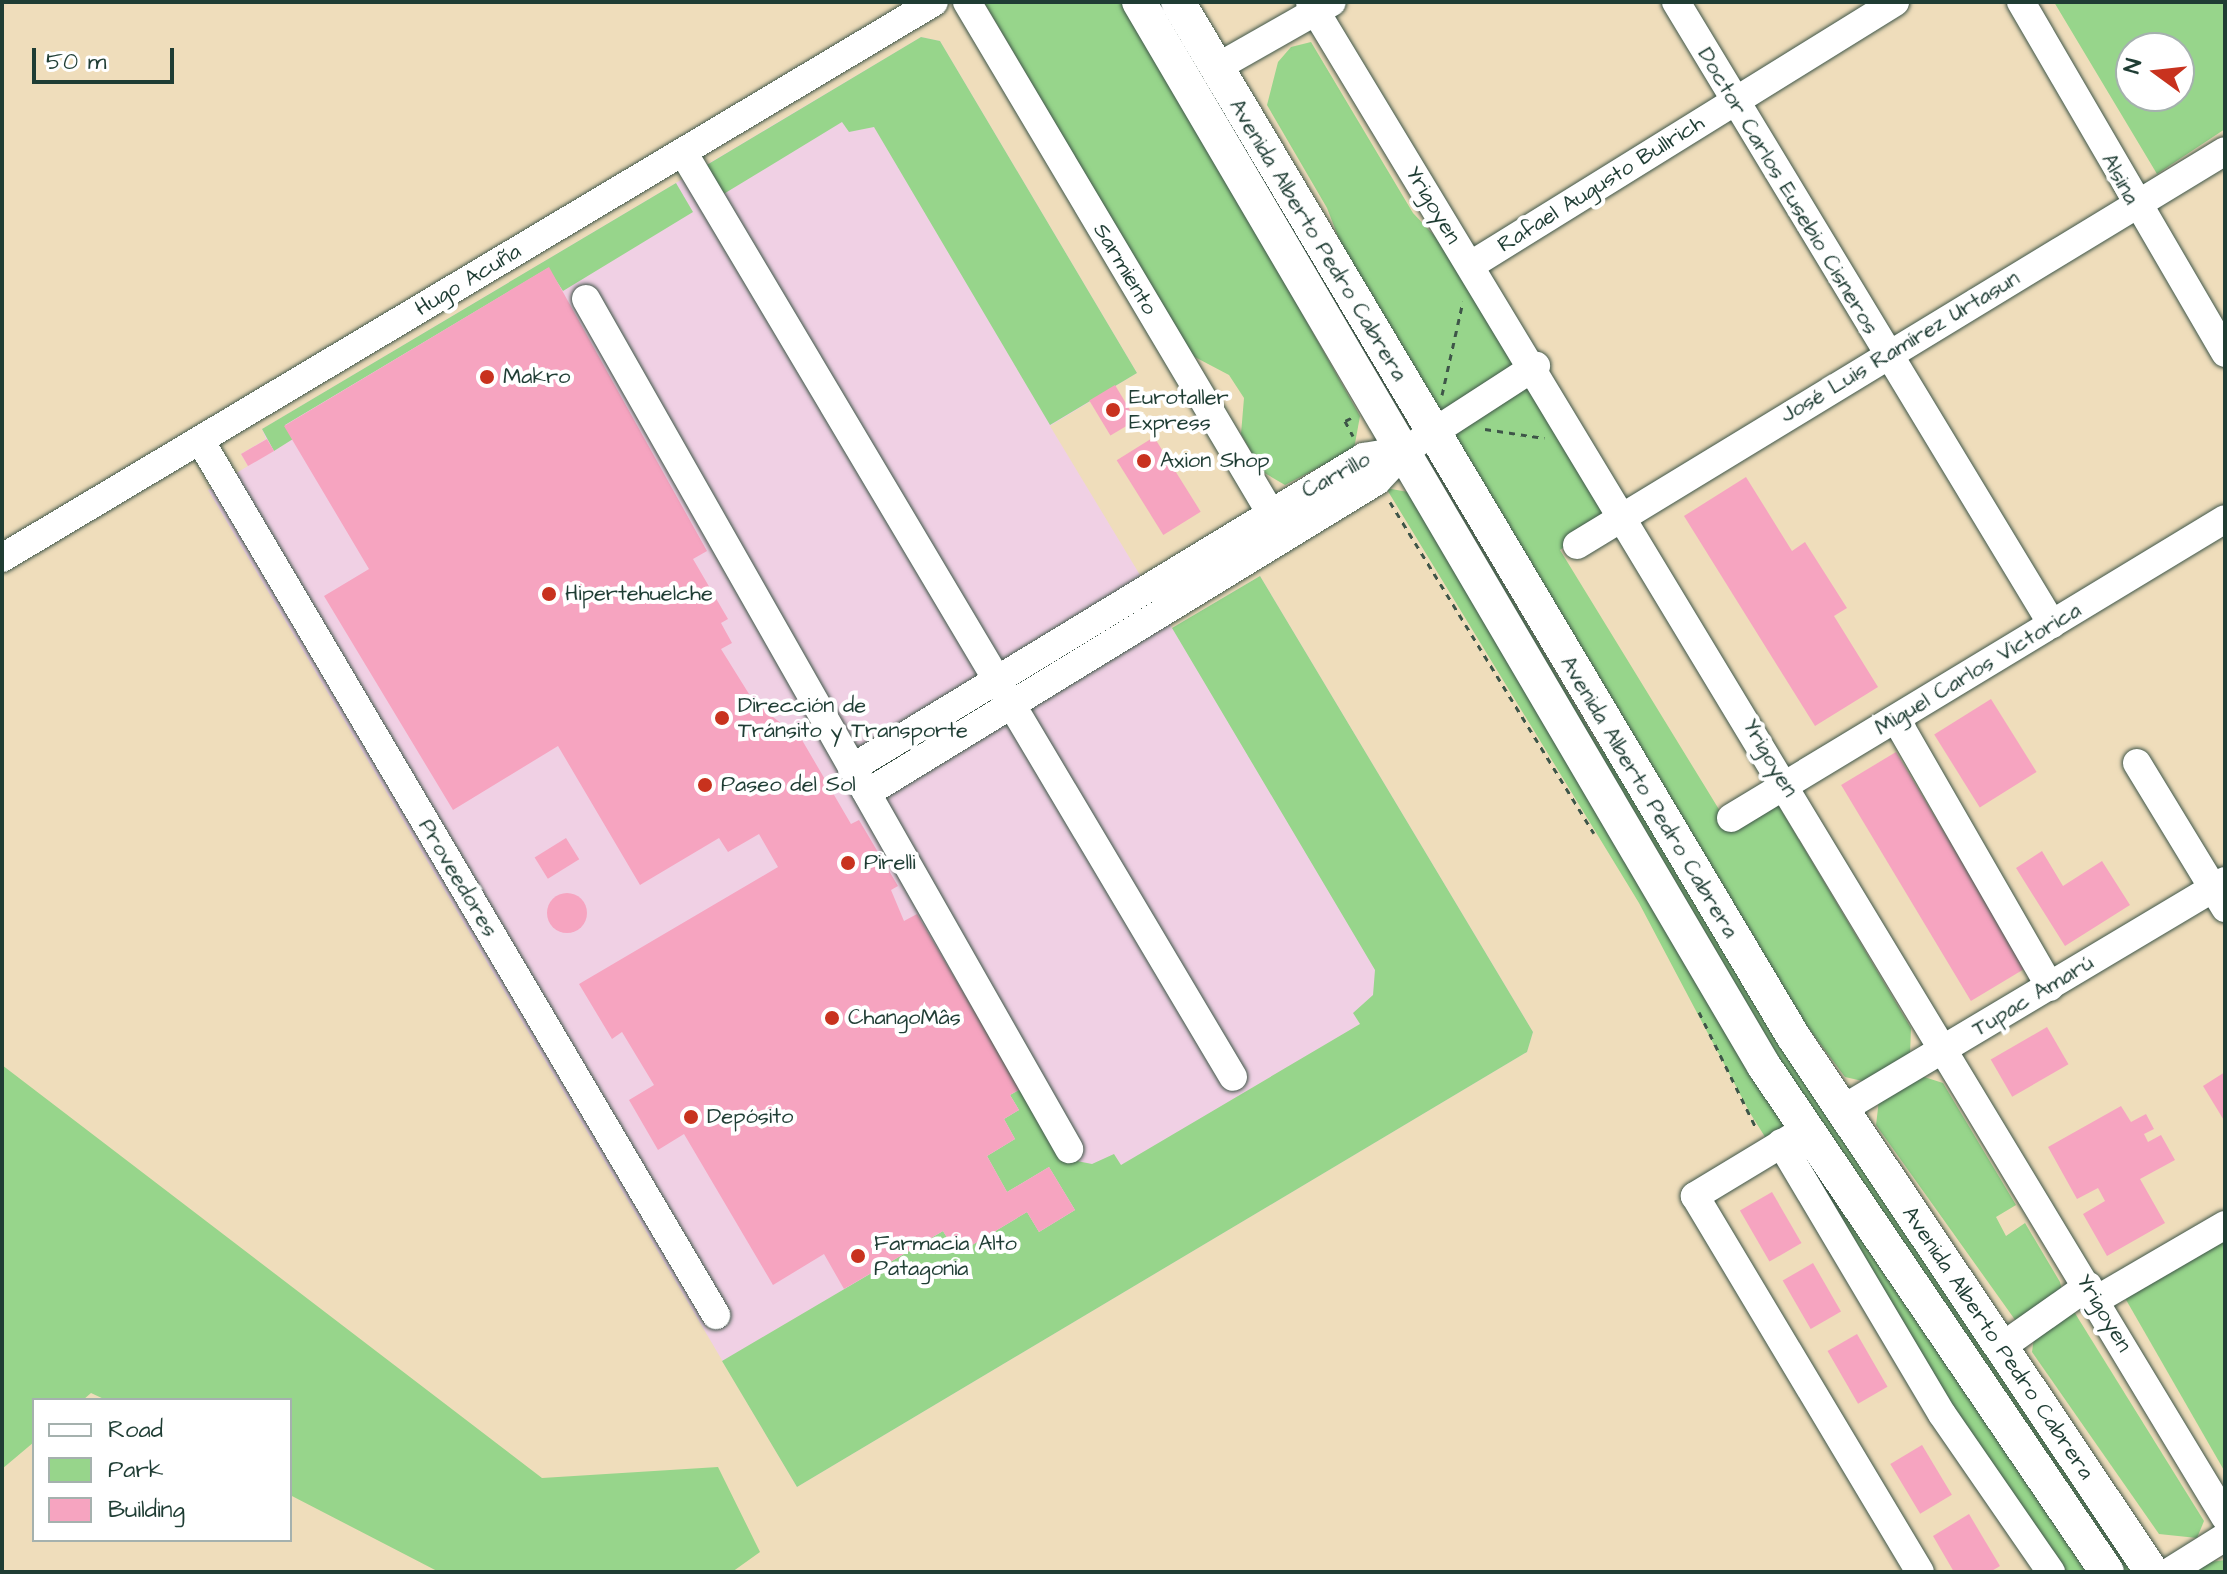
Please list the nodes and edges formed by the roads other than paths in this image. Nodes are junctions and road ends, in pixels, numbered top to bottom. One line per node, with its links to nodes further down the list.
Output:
1 (934, 2): 12 (street, Hugo Acuña)
2 (967, 2): 23 (street, Sarmiento)
3 (1139, 2): 19 (main road, Avenida Alberto Pedro Cabrera)
4 (1178, 2): 9 (main road, Avenida Alberto Pedro Cabrera)
5 (1676, 2): 10 (street, Doctor Carlos Eusebio Cisneros)
6 (1895, 2): 10 (street, Rafael Augusto Bullrich)
7 (2021, 2): 13 (street, Alsina)
8 (1319, 5): 9 (street); 14 (street, Yrigoyen)
9 (1216, 68): 19 (main road, Avenida Alberto Pedro Cabrera)
10 (1735, 101): 14 (street, Rafael Augusto Bullrich); 17 (street, Doctor Carlos Eusebio Cisneros)
11 (2225, 151): 13 (street, José Luis Ramírez Urtasun)
12 (678, 155): 20 (street, Hugo Acuña); 27 (street)
13 (2135, 205): 16 (street, Alsina); 17 (street, José Luis Ramírez Urtasun)
14 (1471, 265): 18 (street, Yrigoyen)
15 (586, 299): 31 (street)
16 (2225, 353)
17 (1886, 358): 21 (street, José Luis Ramírez Urtasun); 26 (street, Doctor Carlos Eusebio Cisneros)
18 (1536, 366): 19 (street, Carrillo); 21 (street, Yrigoyen)
19 (1430, 436): 23 (street, Carrillo); 39 (main road, Avenida Alberto Pedro Cabrera); 40 (main road, Avenida Alberto Pedro Cabrera)
20 (200, 440): 25 (street, Hugo Acuña); 44 (street, Proveedores)
21 (1622, 514): 24 (street, José Luis Ramírez Urtasun); 32 (street, Yrigoyen)
22 (2225, 519): 26 (street, Miguel Carlos Victorica)
23 (1277, 524): 27 (street); 28 (street)
24 (1577, 545)
25 (2, 558)
26 (2052, 624): 29 (street, Miguel Carlos Victorica)
27 (992, 683): 28 (street); 31 (street)
28 (1008, 709): 33 (street); 38 (street)
29 (1896, 719): 32 (street, Miguel Carlos Victorica); 36 (street)
30 (2137, 763): 35 (street)
31 (852, 768): 33 (street)
32 (1786, 786): 34 (street, Miguel Carlos Victorica); 37 (street, Yrigoyen)
33 (867, 793): 41 (street)
34 (1731, 818)
35 (2221, 893): 36 (street, Tupac Amarú)
36 (2050, 987): 37 (street, Tupac Amarú)
37 (1944, 1049): 39 (street, Tupac Amarú); 43 (street, Yrigoyen)
38 (1228, 1080)
39 (1841, 1110): 45 (main road, Avenida Alberto Pedro Cabrera)
40 (1786, 1141): 48 (street); 49 (street); 50 (main road, Avenida Alberto Pedro Cabrera)
41 (1069, 1149)
42 (2225, 1225): 43 (street)
43 (2092, 1293): 45 (street); 46 (street, Yrigoyen)
44 (716, 1315)
45 (2000, 1348): 51 (main road, Avenida Alberto Pedro Cabrera)
46 (2225, 1517)
47 (2225, 1537): 52 (street)
48 (1920, 1572)
49 (2051, 1572)
50 (2107, 1572)
51 (2152, 1572)
52 (2169, 1572)

